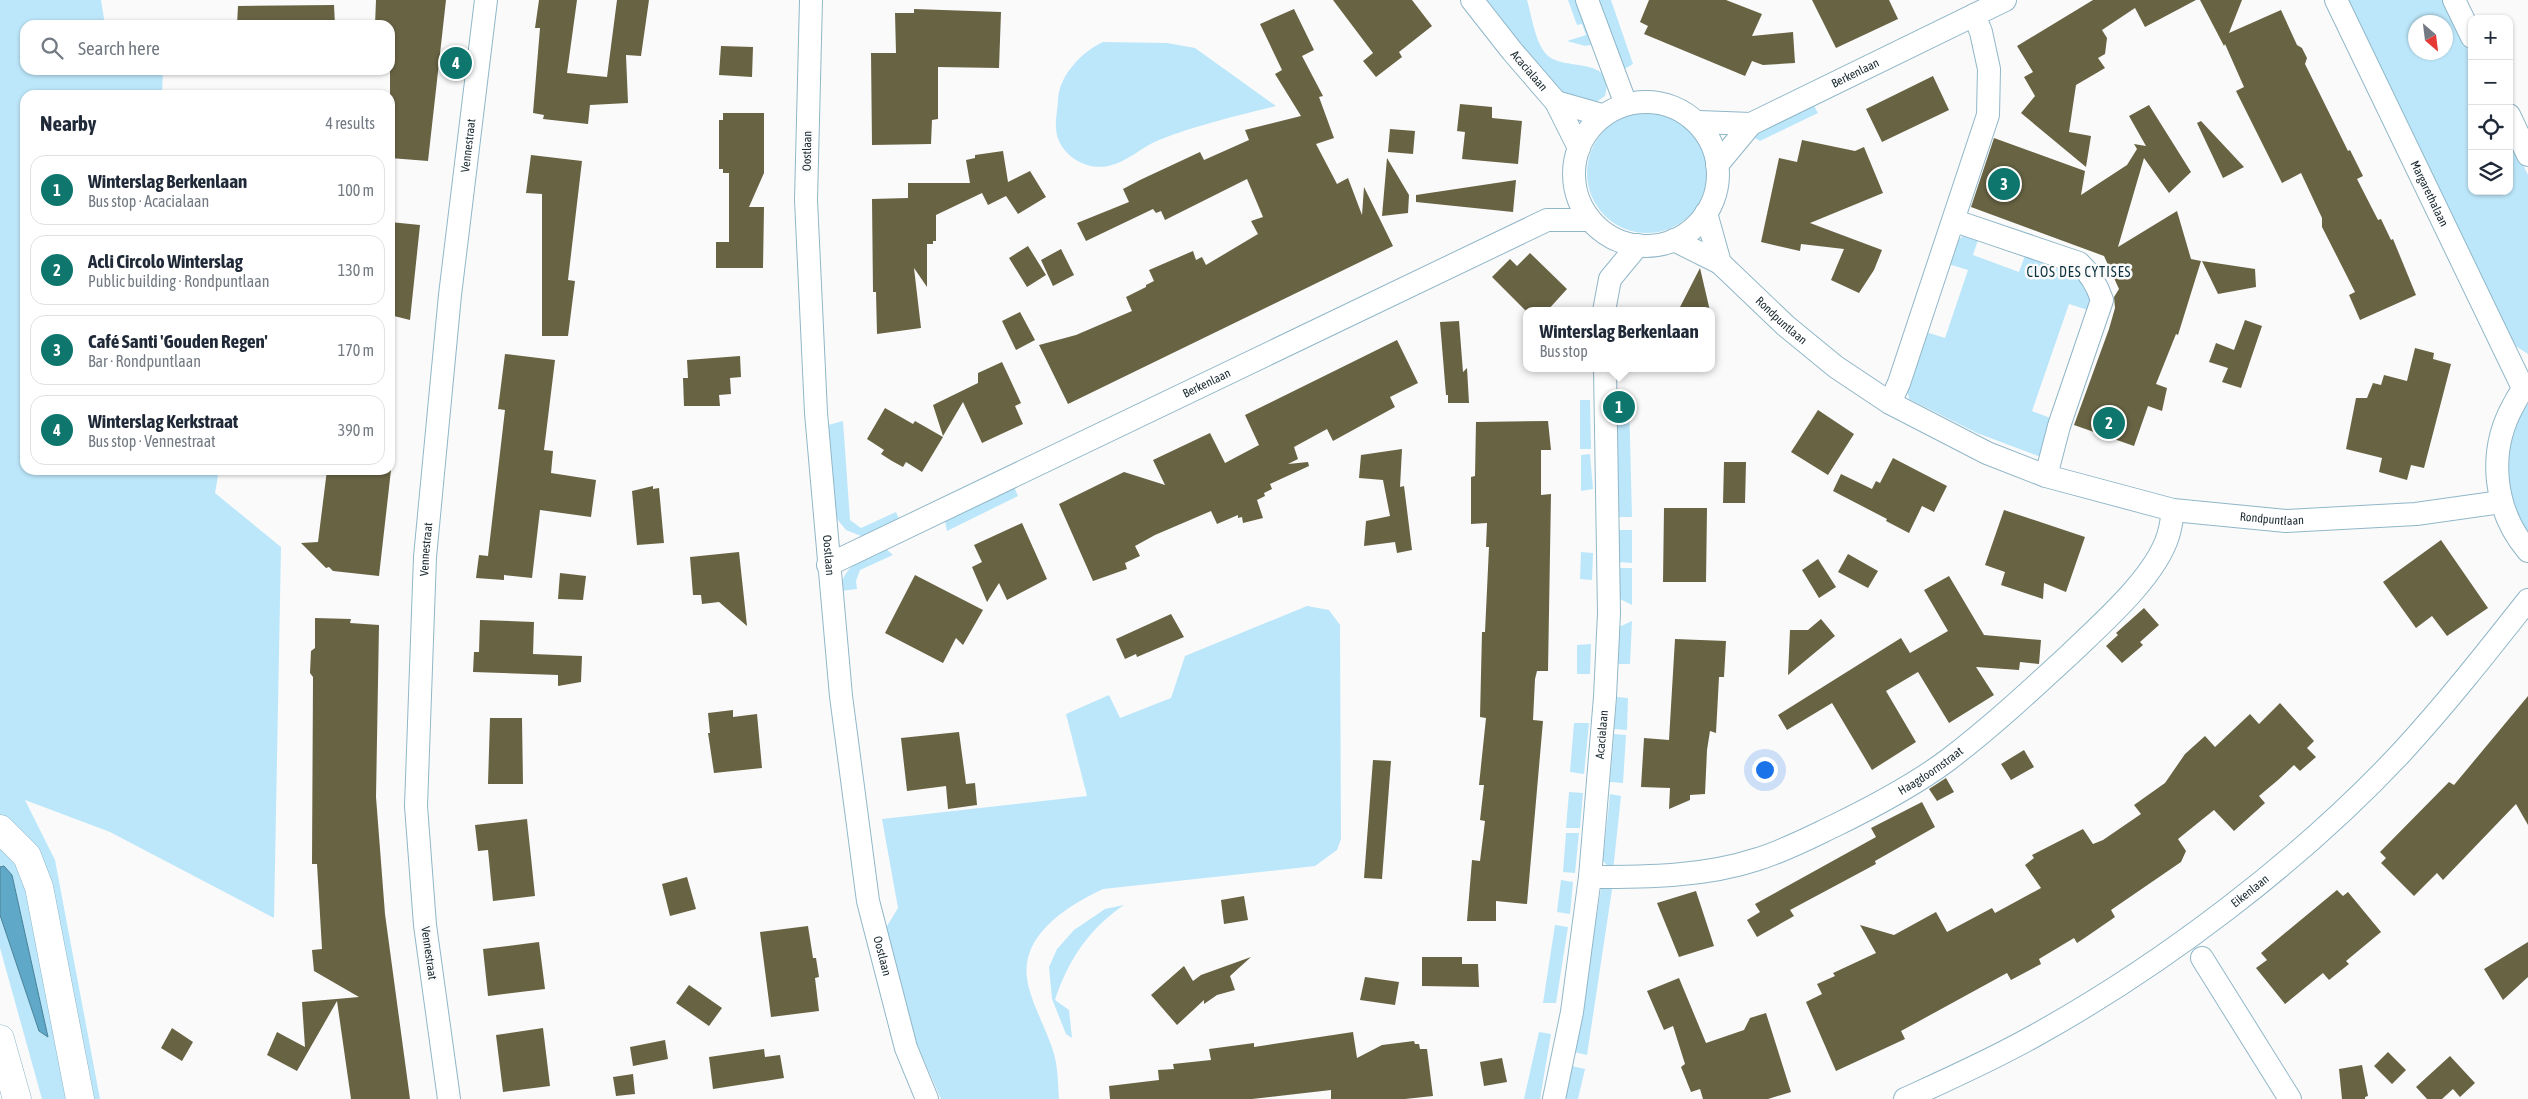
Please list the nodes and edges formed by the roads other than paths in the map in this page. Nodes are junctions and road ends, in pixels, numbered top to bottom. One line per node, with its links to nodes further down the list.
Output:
1 (486, 0): 44 (street, Vennestraat)
2 (811, 0): 36 (street, Oostlaan)
3 (1472, 0): 10 (street, Acacialaan)
4 (1587, 0): 11 (street)
5 (2005, 0): 8 (street, Berkenlaan)
6 (2336, 0): 30 (street, Margarethalaan)
7 (2454, 0): 9 (street)
8 (1974, 15): 15 (street, Berkenlaan); 22 (street)
9 (2468, 29)
10 (1556, 102): 12 (street); 16 (street, Acacialaan)
11 (1625, 102): 12 (street); 13 (street)
12 (1602, 115): 16 (street)
13 (1699, 122): 15 (street, Berkenlaan); 18 (street)
14 (2513, 123): 17 (street)
15 (1751, 124): 18 (street)
16 (1579, 148): 19 (street)
17 (2528, 155)
18 (1717, 164): 20 (street)
19 (1574, 186): 21 (street); 23 (street)
20 (1706, 214): 24 (street); 26 (street)
21 (1547, 220): 23 (street, Berkenlaan); 36 (street, Berkenlaan)
22 (1955, 221): 31 (street); 32 (street)
23 (1596, 227): 25 (street); 27 (street)
24 (1674, 240): 25 (street); 26 (street)
25 (1638, 245): 27 (street)
26 (1720, 263): 31 (street, Rondpuntlaan)
27 (1610, 279): 28 (street)
28 (1605, 307)
29 (1605, 372): 39 (street, Acacialaan)
30 (2526, 386): 33 (street, Margarethalaan)
31 (1890, 403): 32 (street, Rondpuntlaan)
32 (2046, 476): 34 (street, Rondpuntlaan)
33 (2501, 502): 34 (street, Rondpuntlaan); 35 (street, Margarethalaan)
34 (2173, 510): 39 (street, Haagdoornstraat)
35 (2528, 551)
36 (828, 565): 45 (street, Oostlaan)
37 (2528, 600): 47 (street, Eikenlaan)
38 (0, 829): 43 (highway)
39 (1590, 877): 46 (street, Acacialaan)
40 (2202, 958): 48 (street)
41 (0, 1039): 42 (highway)
42 (17, 1099)
43 (80, 1099)
44 (449, 1099)
45 (927, 1099)
46 (1554, 1099)
47 (1905, 1099)
48 (2290, 1099)

